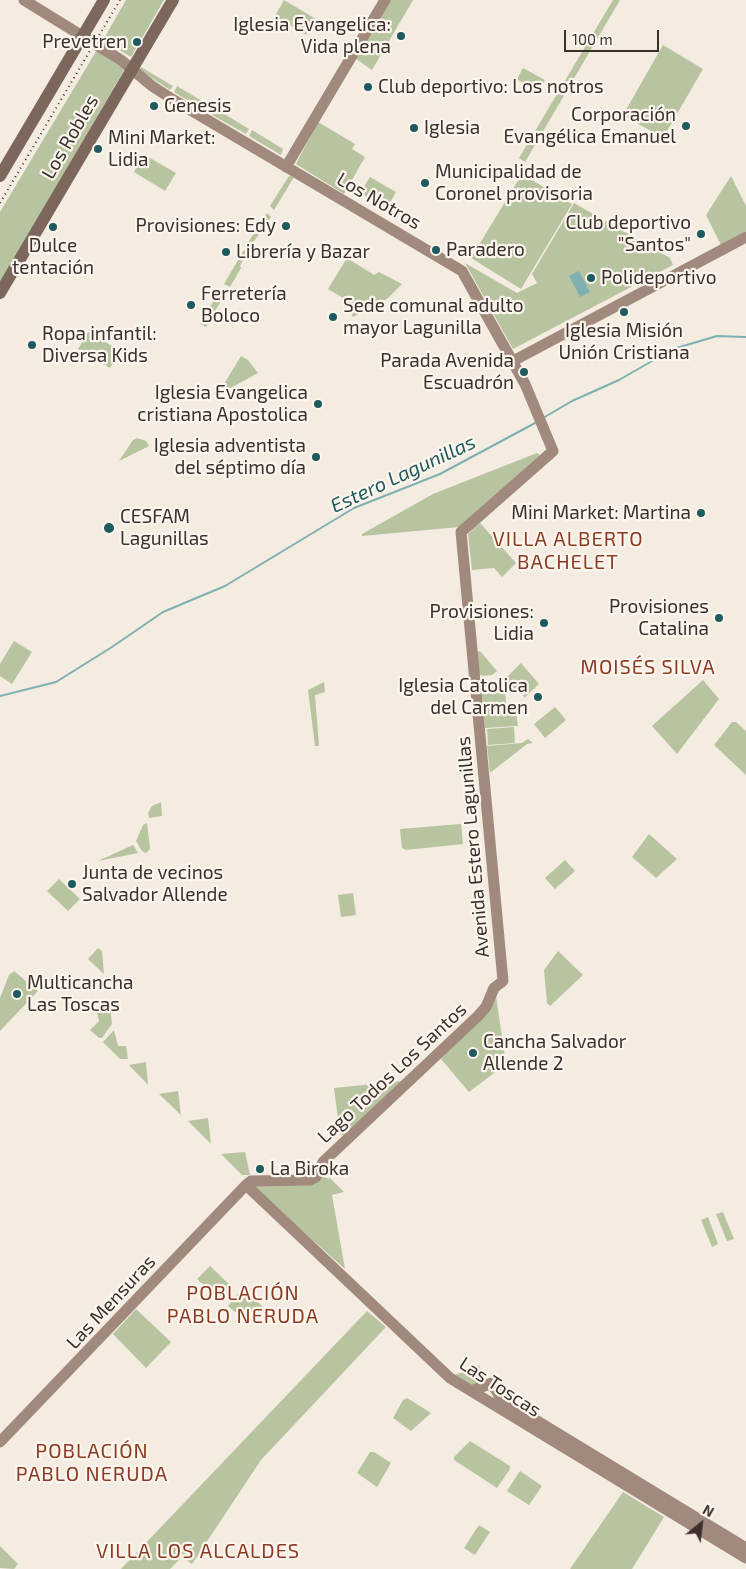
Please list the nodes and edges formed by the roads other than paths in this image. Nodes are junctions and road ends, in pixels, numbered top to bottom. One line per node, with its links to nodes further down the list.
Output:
1 (24, 0): 5 (street, Los Notros)
2 (104, 0): 5 (main road)
3 (173, 0): 6 (main road, Los Robles)
4 (385, 0): 7 (street)
5 (83, 36): 6 (street, Los Notros); 8 (main road)
6 (132, 68): 7 (street, Los Notros); 10 (main road, Los Robles)
7 (286, 167): 11 (street, Los Notros)
8 (0, 176)
9 (746, 237): 11 (street)
10 (0, 293)
11 (513, 361): 12 (street, Los Notros)
12 (553, 451): 13 (street, Avenida Estero Lagunillas)
13 (503, 981): 14 (street, Lago Todos Los Santos)
14 (246, 1185): 15 (street, Las Toscas); 16 (street, Las Mensuras)
15 (471, 1391): 17 (street, Las Toscas); 18 (street, Las Toscas)
16 (0, 1442)
17 (746, 1548)
18 (746, 1558)

